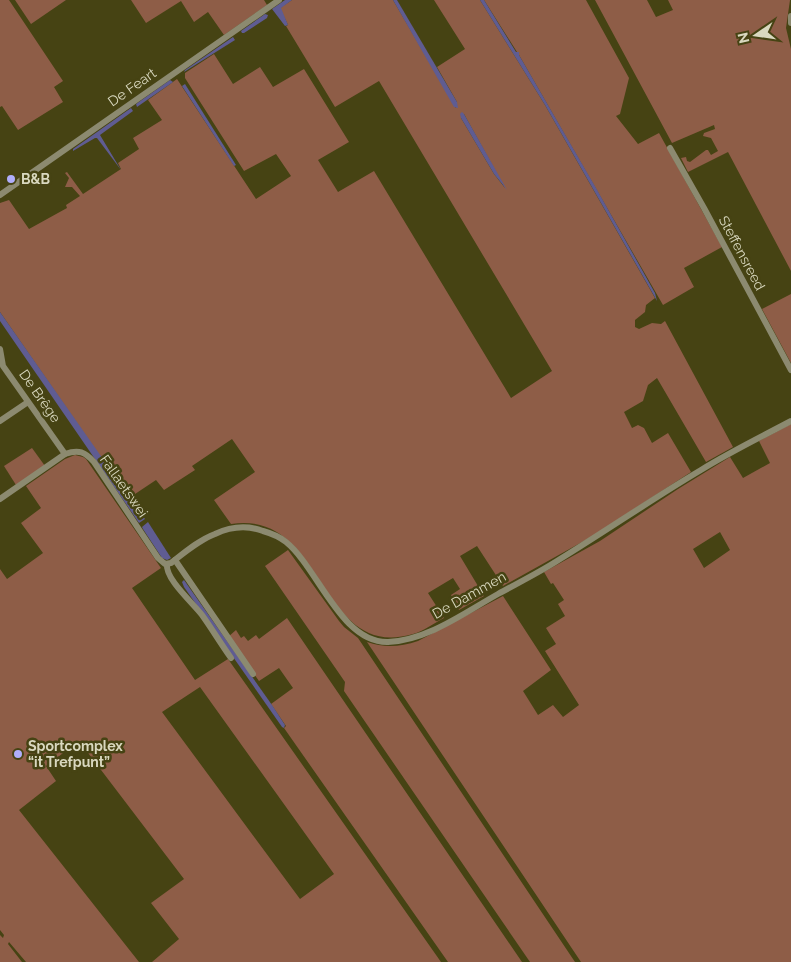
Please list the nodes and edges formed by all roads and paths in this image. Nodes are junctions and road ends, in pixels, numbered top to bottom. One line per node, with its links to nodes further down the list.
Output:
1 (279, 0): 5 (street, De Feart)
2 (791, 16): 3 (street)
3 (791, 23)
4 (670, 148): 7 (street, Steffensreed)
5 (0, 195)
6 (0, 350): 8 (street, De Brêge)
7 (791, 370)
8 (28, 402): 9 (street); 11 (street, De Brêge)
9 (0, 421)
10 (791, 421): 13 (street, De Dammen)
11 (65, 454): 12 (street); 14 (street, Fallaetswei)
12 (0, 499)
13 (175, 560): 14 (street); 16 (street)
14 (167, 564): 15 (street, Fallaetswei)
15 (231, 658)
16 (253, 674)

